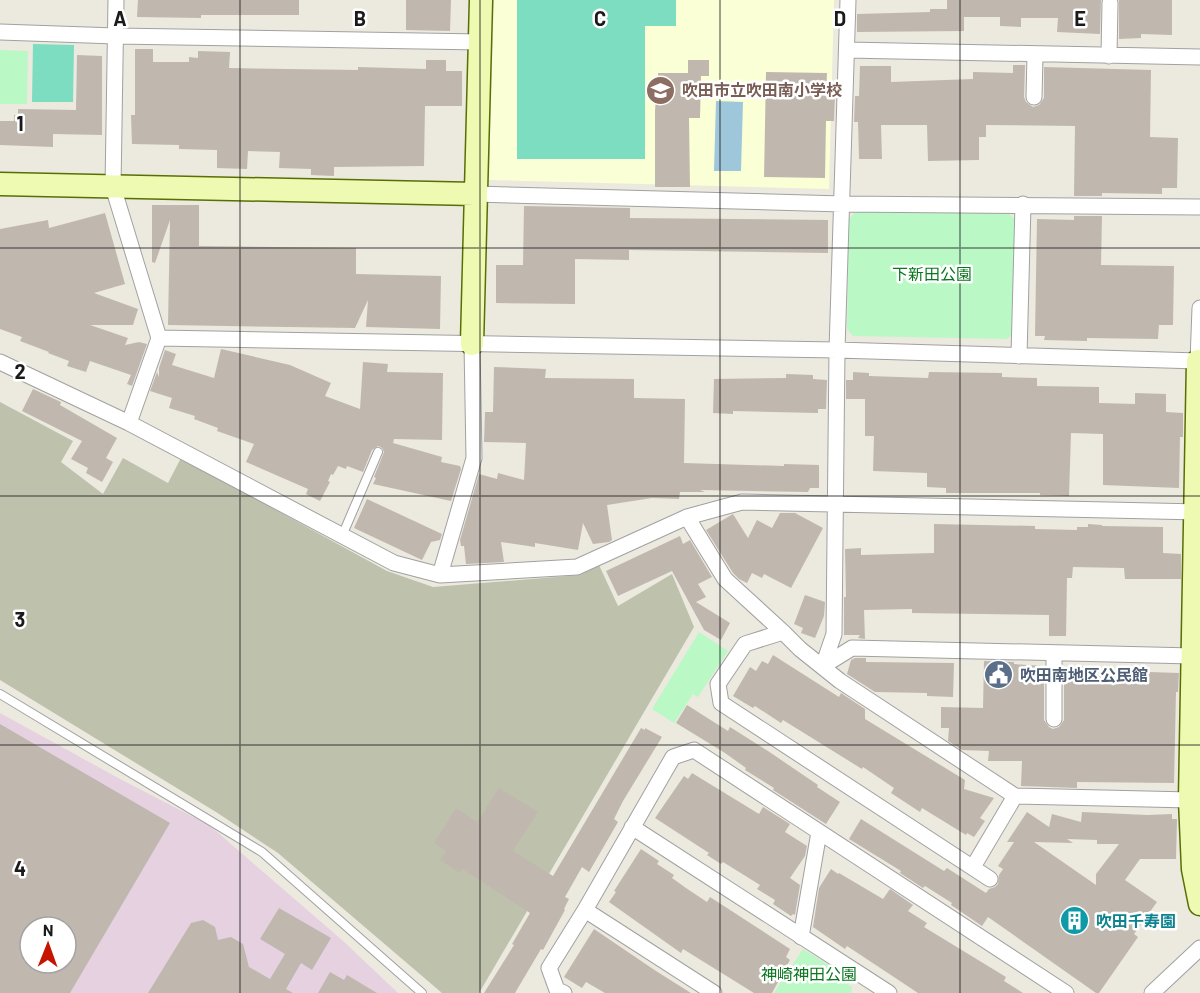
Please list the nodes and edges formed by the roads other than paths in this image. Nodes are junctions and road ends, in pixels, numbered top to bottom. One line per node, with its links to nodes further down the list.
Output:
1 (116, 0): 6 (street)
2 (481, 0): 7 (street)
3 (848, 0): 8 (street)
4 (1110, 3): 10 (street)
5 (0, 32): 6 (street)
6 (116, 36): 7 (street); 14 (street)
7 (481, 42): 15 (street)
8 (847, 50): 9 (street); 16 (street)
9 (1035, 55): 10 (street); 12 (street)
10 (1109, 56): 11 (street)
11 (1200, 57)
12 (1034, 97)
13 (0, 184): 14 (street)
14 (113, 187): 15 (street); 20 (street)
15 (475, 194): 16 (street); 21 (street)
16 (843, 204): 17 (street); 22 (street)
17 (1023, 204): 18 (street); 23 (street)
18 (1200, 207)
19 (1200, 308): 24 (street)
20 (159, 338): 21 (street); 26 (street)
21 (472, 344): 22 (street); 32 (street)
22 (837, 350): 23 (street); 28 (street)
23 (1019, 356): 24 (street)
24 (1199, 361): 29 (street)
25 (0, 362): 26 (street)
26 (129, 423): 31 (street)
27 (378, 452): 31 (lane)
28 (836, 504): 29 (street); 30 (street); 36 (street)
29 (1198, 512): 35 (street)
30 (687, 517): 32 (street); 33 (street)
31 (342, 536): 32 (street)
32 (440, 575)
33 (783, 632): 36 (street); 44 (street)
34 (1054, 653): 35 (street); 36 (street); 38 (street)
35 (1192, 656): 39 (street)
36 (823, 666): 40 (street)
37 (0, 694): 50 (lane)
38 (1054, 719)
39 (1196, 727): 41 (street)
40 (1015, 796): 41 (street); 44 (street)
41 (1190, 800): 46 (street)
42 (632, 827): 43 (street); 47 (street); 48 (street)
43 (819, 832): 48 (street); 54 (street)
44 (973, 867): 45 (street)
45 (990, 879)
46 (1200, 904)
47 (585, 910): 51 (street); 52 (street)
48 (801, 937): 53 (street)
49 (1200, 948): 55 (street)
50 (422, 993)
51 (564, 993)
52 (714, 993)
53 (889, 993)
54 (1066, 993)
55 (1152, 993)

